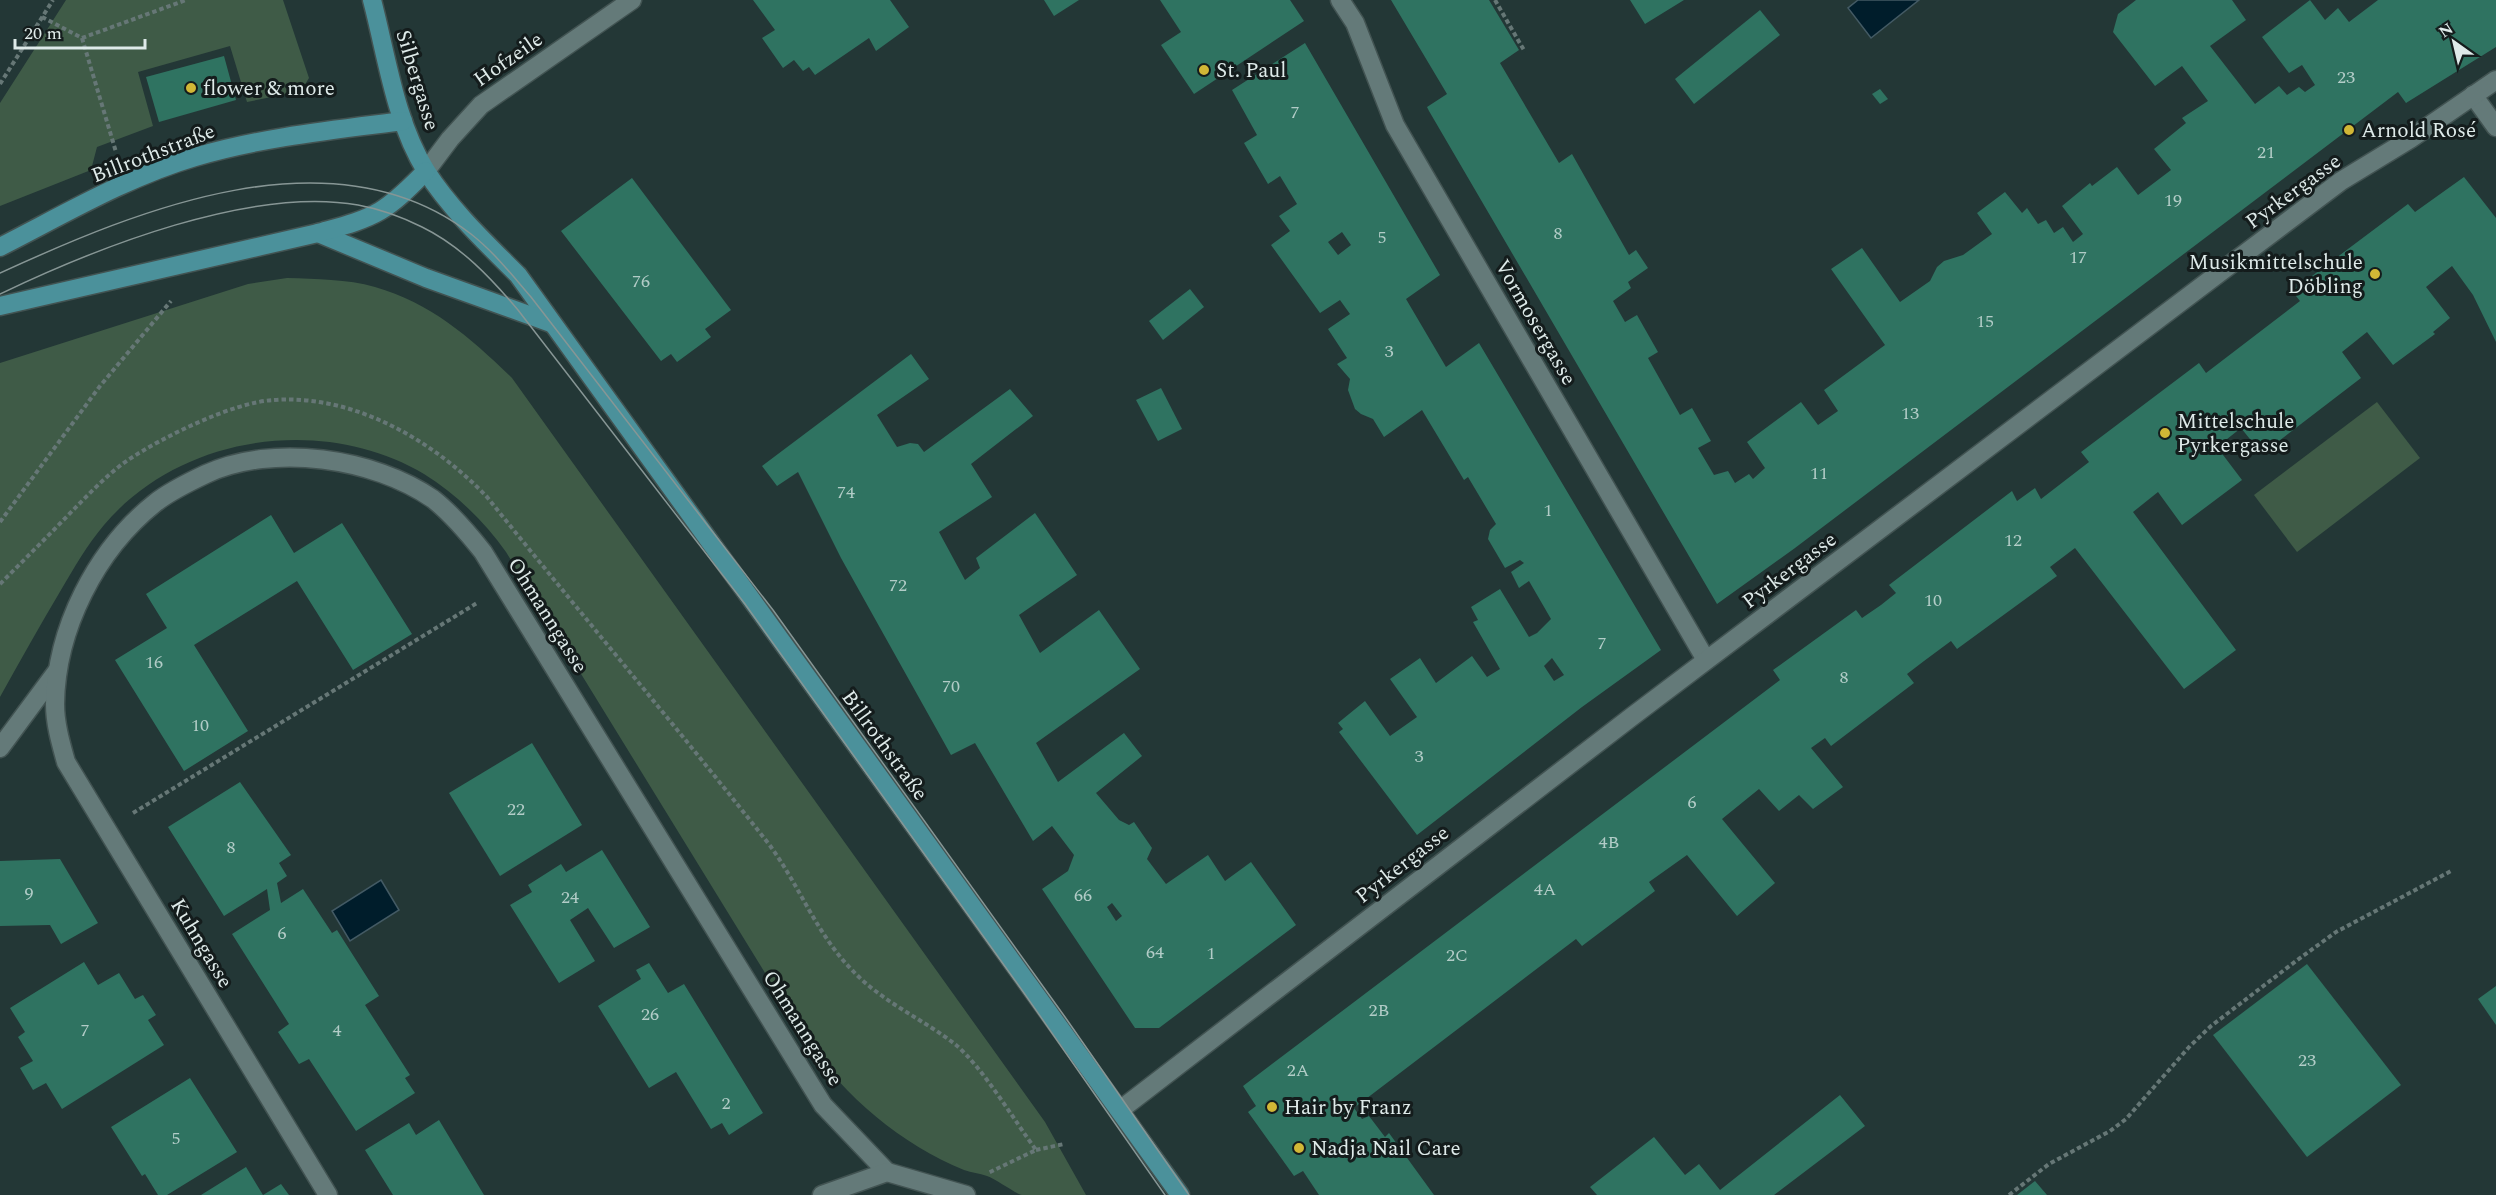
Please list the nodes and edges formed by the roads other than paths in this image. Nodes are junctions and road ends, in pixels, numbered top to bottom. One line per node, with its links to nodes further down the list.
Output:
1 (372, 0): 6 (main road, Silbergasse)
2 (632, 0): 8 (street, Hofzeile)
3 (1340, 0): 13 (street, Vormosergasse)
4 (2496, 80): 5 (street, Pyrkergasse)
5 (2472, 95): 7 (street); 13 (street, Pyrkergasse)
6 (403, 121): 8 (main road, Silbergasse); 10 (main road, Billrothstraße)
7 (2496, 127)
8 (426, 171): 9 (main road); 12 (main road, Billrothstraße)
9 (318, 233): 11 (main road); 12 (main road)
10 (0, 247)
11 (0, 306)
12 (551, 323): 17 (main road, Billrothstraße)
13 (1706, 660): 17 (street, Pyrkergasse)
14 (57, 671): 15 (street, Ohmanngasse); 16 (street, Ohmanngasse); 18 (street, Ohmanngasse)
15 (55, 707): 19 (street, Kuhngasse)
16 (0, 748)
17 (1120, 1110): 22 (main road, Billrothstraße)
18 (887, 1172): 20 (street); 21 (street)
19 (328, 1195)
20 (822, 1195)
21 (966, 1195)
22 (1180, 1195)

